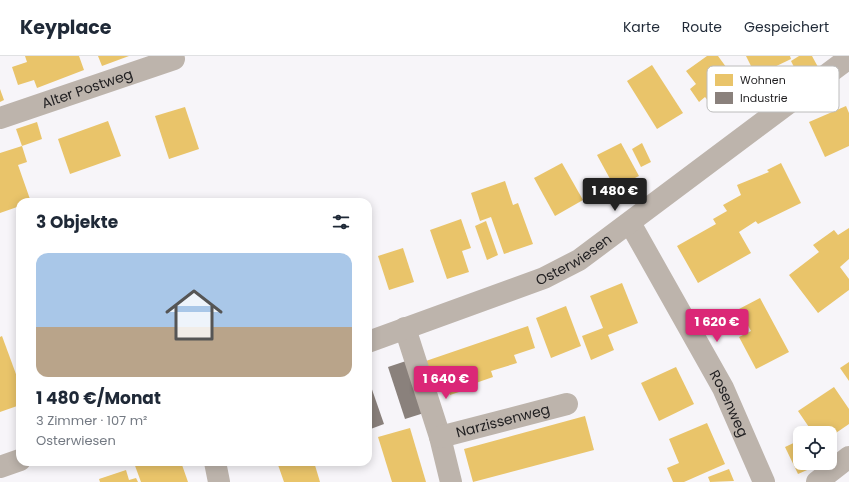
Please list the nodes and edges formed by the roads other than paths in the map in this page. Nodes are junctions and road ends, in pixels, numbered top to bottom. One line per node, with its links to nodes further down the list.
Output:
1 (849, 58): 3 (street, Osterwiesen)
2 (174, 59): 5 (street, Alter Postweg)
3 (838, 66)
4 (777, 112): 6 (street, Osterwiesen)
5 (0, 118)
6 (630, 223): 7 (street, Osterwiesen); 17 (street, Rosenweg)
7 (405, 328): 8 (street, Osterwiesen); 10 (street, Narzissenweg)
8 (372, 340)
9 (567, 404): 10 (street, Narzissenweg)
10 (440, 437): 16 (street, Narzissenweg)
11 (849, 457): 18 (street)
12 (16, 461): 14 (street)
13 (216, 466): 15 (street)
14 (0, 467)
15 (219, 482)
16 (451, 482)
17 (764, 482)
18 (817, 482)

